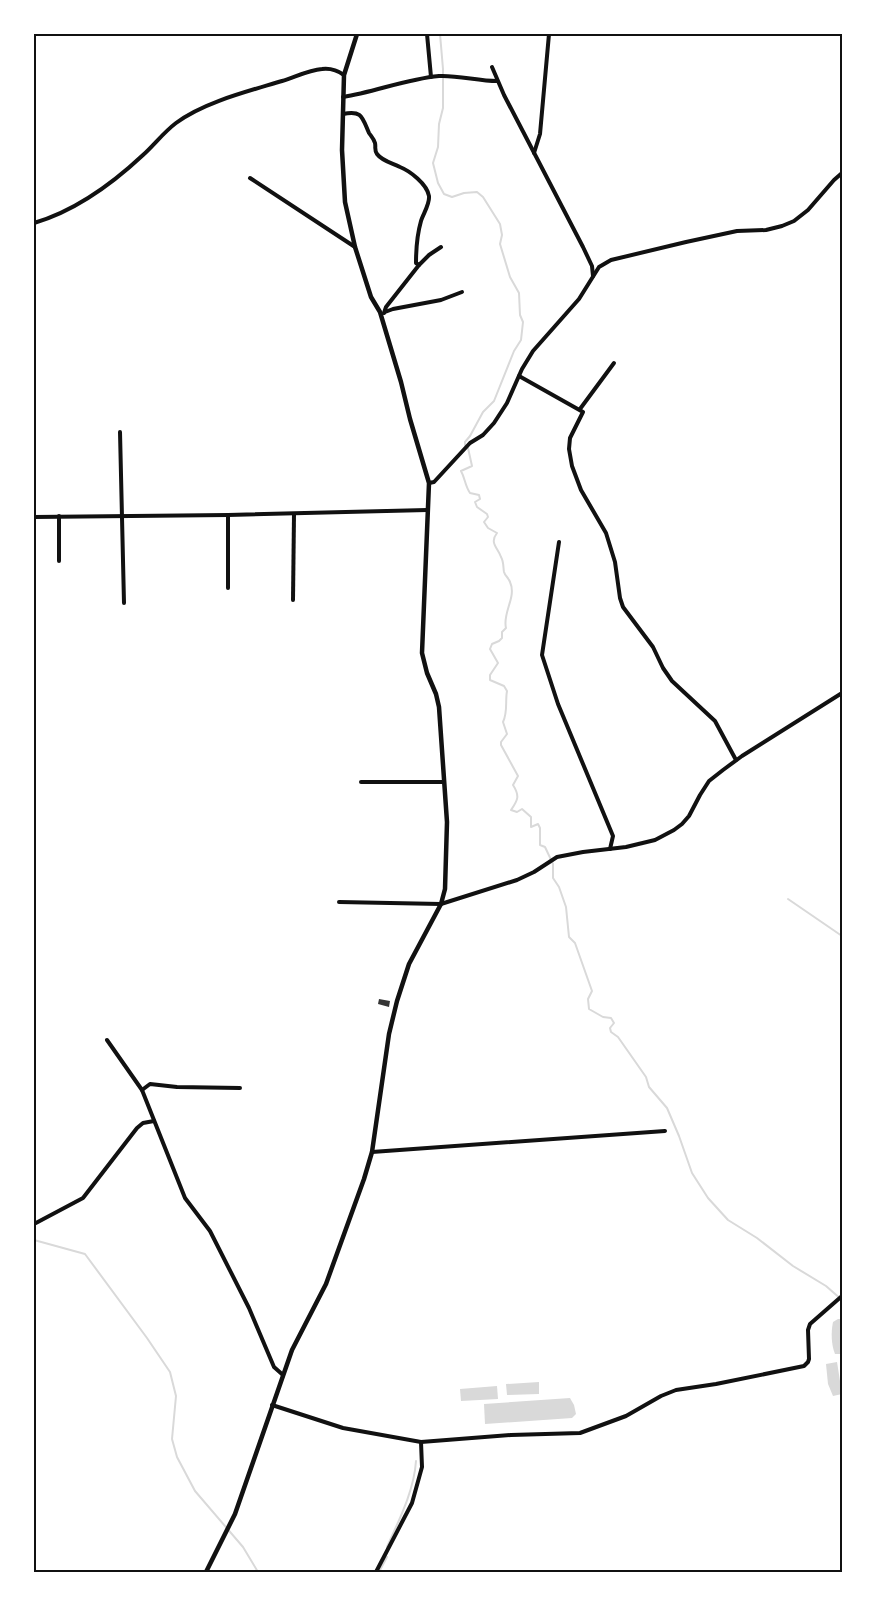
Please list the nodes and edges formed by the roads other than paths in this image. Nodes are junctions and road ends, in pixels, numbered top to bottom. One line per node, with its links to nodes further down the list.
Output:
1 (357, 34): 5 (street)
2 (427, 34): 6 (street)
3 (549, 34): 10 (street)
4 (492, 67): 7 (street)
5 (344, 75): 8 (street); 13 (street)
6 (431, 77): 7 (street); 8 (street)
7 (497, 82): 10 (street)
8 (343, 97): 9 (street)
9 (342, 114): 14 (street); 16 (street)
10 (534, 153): 17 (street)
11 (842, 173): 17 (street)
12 (250, 178): 14 (street)
13 (34, 223)
14 (355, 247): 19 (street)
15 (441, 247): 16 (street)
16 (419, 265): 19 (street)
17 (592, 276): 21 (street)
18 (462, 292): 19 (street)
19 (382, 312): 24 (street)
20 (614, 363): 22 (street)
21 (519, 376): 22 (street); 24 (street)
22 (580, 409): 37 (street)
23 (120, 432): 29 (street)
24 (429, 483): 25 (street)
25 (427, 510): 26 (street); 39 (street)
26 (294, 514): 27 (street); 34 (street)
27 (228, 515): 29 (street); 33 (street)
28 (59, 516): 29 (street); 30 (street); 32 (street)
29 (122, 516): 35 (street)
30 (34, 517)
31 (558, 542): 40 (street)
32 (59, 561)
33 (228, 588)
34 (293, 600)
35 (124, 603)
36 (842, 693): 37 (street)
37 (736, 760): 40 (street)
38 (361, 782): 39 (street)
39 (443, 782): 42 (street)
40 (610, 849): 42 (street)
41 (339, 902): 42 (street)
42 (441, 904): 48 (street)
43 (107, 1040): 45 (street)
44 (240, 1088): 45 (street)
45 (142, 1090): 46 (street)
46 (154, 1121): 49 (street); 51 (street)
47 (664, 1131): 48 (street)
48 (372, 1152): 51 (street)
49 (34, 1224)
50 (840, 1297): 53 (street)
51 (283, 1375): 52 (street)
52 (272, 1405): 53 (street); 54 (street)
53 (421, 1442): 55 (street)
54 (206, 1572)
55 (376, 1572)

